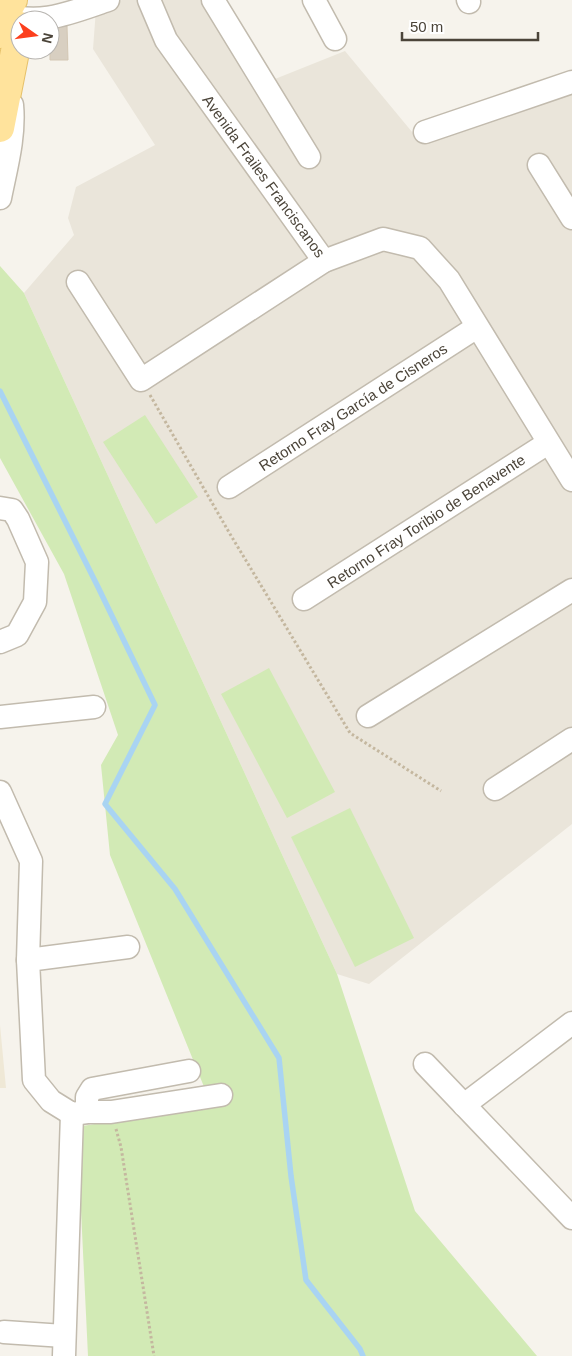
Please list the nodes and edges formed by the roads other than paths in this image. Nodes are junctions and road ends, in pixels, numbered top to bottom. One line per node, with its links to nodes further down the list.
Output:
1 (108, 0): 5 (street)
2 (149, 0): 16 (street, Avenida Frailes Franciscanos)
3 (213, 0): 12 (street)
4 (314, 0): 6 (street)
5 (60, 16)
6 (335, 39)
7 (11, 60): 8 (main road)
8 (10, 82): 10 (main road); 14 (street)
9 (572, 82): 11 (street)
10 (0, 128)
11 (425, 132)
12 (309, 157)
13 (539, 165): 15 (street)
14 (0, 198)
15 (572, 218)
16 (324, 261): 17 (street); 18 (street, Avenida Frailes Franciscanos)
17 (78, 282)
18 (477, 327): 19 (street, Avenida Frailes Franciscanos); 21 (street, Retorno Fray García de Cisneros)
19 (548, 443): 20 (street, Avenida Frailes Franciscanos); 24 (street, Retorno Fray Toribio de Benavente)
20 (572, 480)
21 (229, 487)
22 (0, 508): 25 (street)
23 (572, 590): 28 (street)
24 (304, 599)
25 (0, 642)
26 (94, 708): 27 (street)
27 (0, 716)
28 (368, 716)
29 (572, 739): 30 (street)
30 (495, 790)
31 (0, 792): 33 (street)
32 (128, 947): 33 (street)
33 (28, 960): 39 (street)
34 (572, 1023): 38 (street)
35 (425, 1064): 38 (street)
36 (189, 1071): 39 (street)
37 (221, 1096): 39 (street)
38 (464, 1105): 40 (street)
39 (80, 1113): 42 (street)
40 (572, 1218)
41 (4, 1332): 42 (street)
42 (64, 1346)

